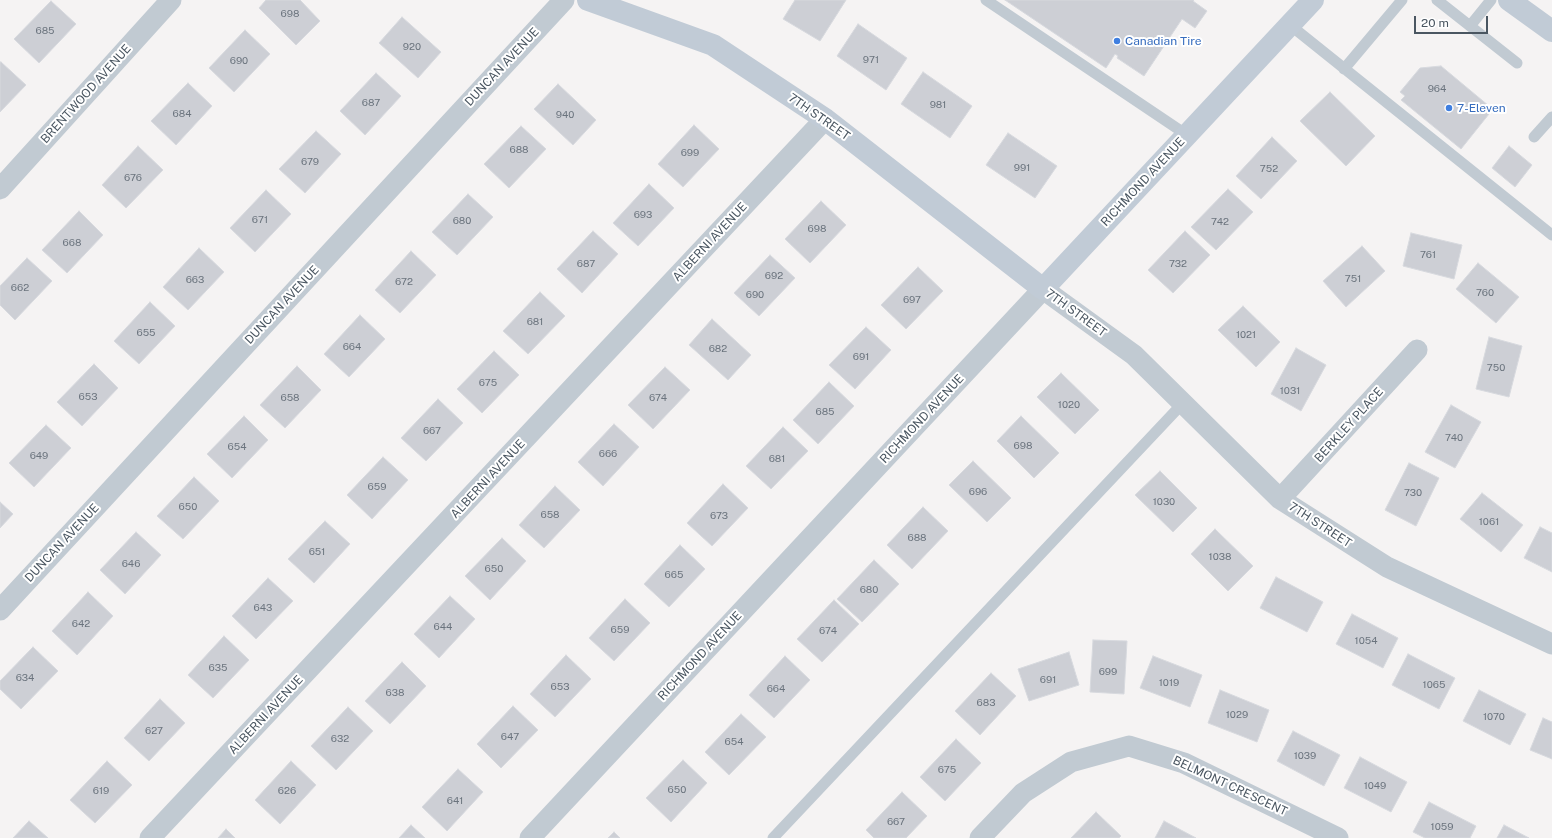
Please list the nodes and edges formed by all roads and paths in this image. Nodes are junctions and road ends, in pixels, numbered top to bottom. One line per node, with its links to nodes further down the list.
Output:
1 (171, 0): 19 (street, BRENTWOOD AVENUE)
2 (564, 0): 25 (street, DUNCAN AVENUE)
3 (588, 0): 16 (street, 7TH STREET)
4 (986, 0): 17 (lane)
5 (1313, 0): 10 (street, RICHMOND AVENUE)
6 (1402, 0): 14 (lane)
7 (1438, 0): 11 (lane)
8 (1491, 0): 11 (lane)
9 (1509, 0): 12 (street)
10 (1290, 25): 14 (lane); 17 (street, RICHMOND AVENUE)
11 (1470, 26): 13 (lane)
12 (1552, 31)
13 (1517, 63)
14 (1344, 69): 20 (lane)
15 (1552, 117): 18 (lane)
16 (826, 119): 21 (street, 7TH STREET); 27 (street, ALBERNI AVENUE)
17 (1187, 135): 21 (street, RICHMOND AVENUE)
18 (1534, 137)
19 (0, 189)
20 (1552, 234)
21 (1043, 289): 23 (street, 7TH STREET); 28 (street, RICHMOND AVENUE)
22 (1417, 350): 24 (street, BERKLEY PLACE)
23 (1183, 403): 24 (street, 7TH STREET); 29 (lane)
24 (1280, 499): 26 (street, 7TH STREET)
25 (0, 610)
26 (1552, 644)
27 (150, 838)
28 (530, 838)
29 (773, 838)
30 (980, 838): 31 (street, BELMONT CRESCENT)
31 (1338, 838)

